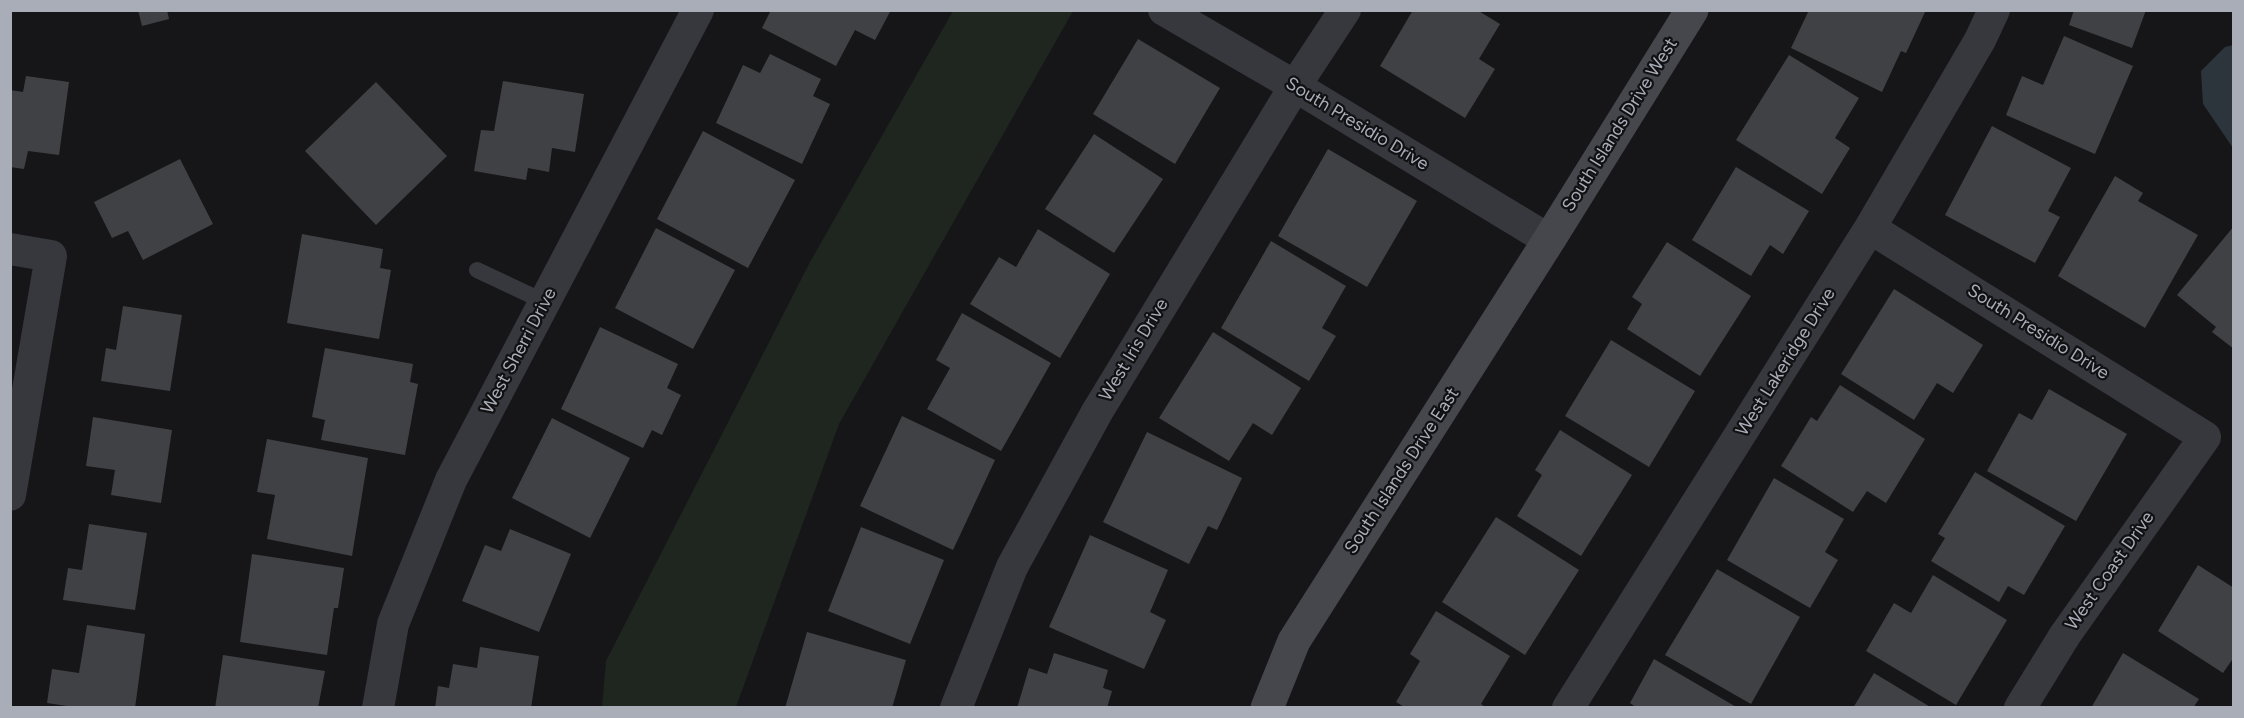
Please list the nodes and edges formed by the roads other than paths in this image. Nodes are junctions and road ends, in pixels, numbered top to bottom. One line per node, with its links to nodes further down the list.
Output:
1 (698, 10): 11 (street, West Sherri Drive)
2 (1164, 10): 6 (street, South Presidio Drive)
3 (1345, 10): 6 (street, West Iris Drive)
4 (1692, 10): 8 (street, South Islands Drive West)
5 (1994, 10): 7 (street, West Lakeridge Drive)
6 (1295, 86): 8 (street, South Presidio Drive); 15 (street, West Iris Drive)
7 (1870, 228): 12 (street, South Presidio Drive); 17 (street, West Lakeridge Drive)
8 (1550, 240): 16 (street, South Islands Drive East)
9 (10, 249): 13 (street)
10 (477, 270): 11 (lane)
11 (545, 302): 14 (street, West Sherri Drive)
12 (2205, 437): 18 (street, West Coast Drive)
13 (10, 495)
14 (378, 708)
15 (956, 708)
16 (1267, 708)
17 (1568, 708)
18 (2020, 708)

